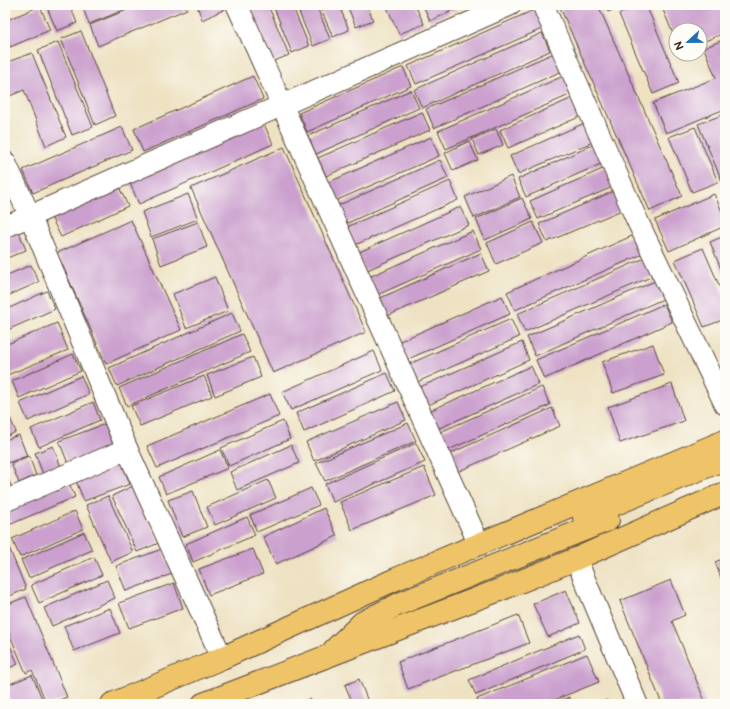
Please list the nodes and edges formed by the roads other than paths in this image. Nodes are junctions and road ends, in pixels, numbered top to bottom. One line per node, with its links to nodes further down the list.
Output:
1 (237, 5): 4 (lane)
2 (510, 5): 4 (lane)
3 (543, 5): 8 (lane)
4 (282, 105): 6 (lane); 15 (lane)
5 (5, 162): 6 (lane)
6 (30, 216): 7 (lane); 10 (lane)
7 (5, 227)
8 (725, 404)
9 (725, 441): 15 (main road)
10 (127, 449): 14 (lane); 20 (lane)
11 (725, 459): 17 (main road)
12 (725, 475): 17 (main road)
13 (725, 493): 16 (main road)
14 (5, 501)
15 (479, 544): 18 (main road)
16 (576, 559): 19 (main road); 23 (lane)
17 (397, 599): 18 (main road); 19 (main road)
18 (310, 617): 20 (main road)
19 (327, 656): 22 (main road)
20 (222, 658): 21 (main road)
21 (112, 704)
22 (203, 704)
23 (637, 704)

